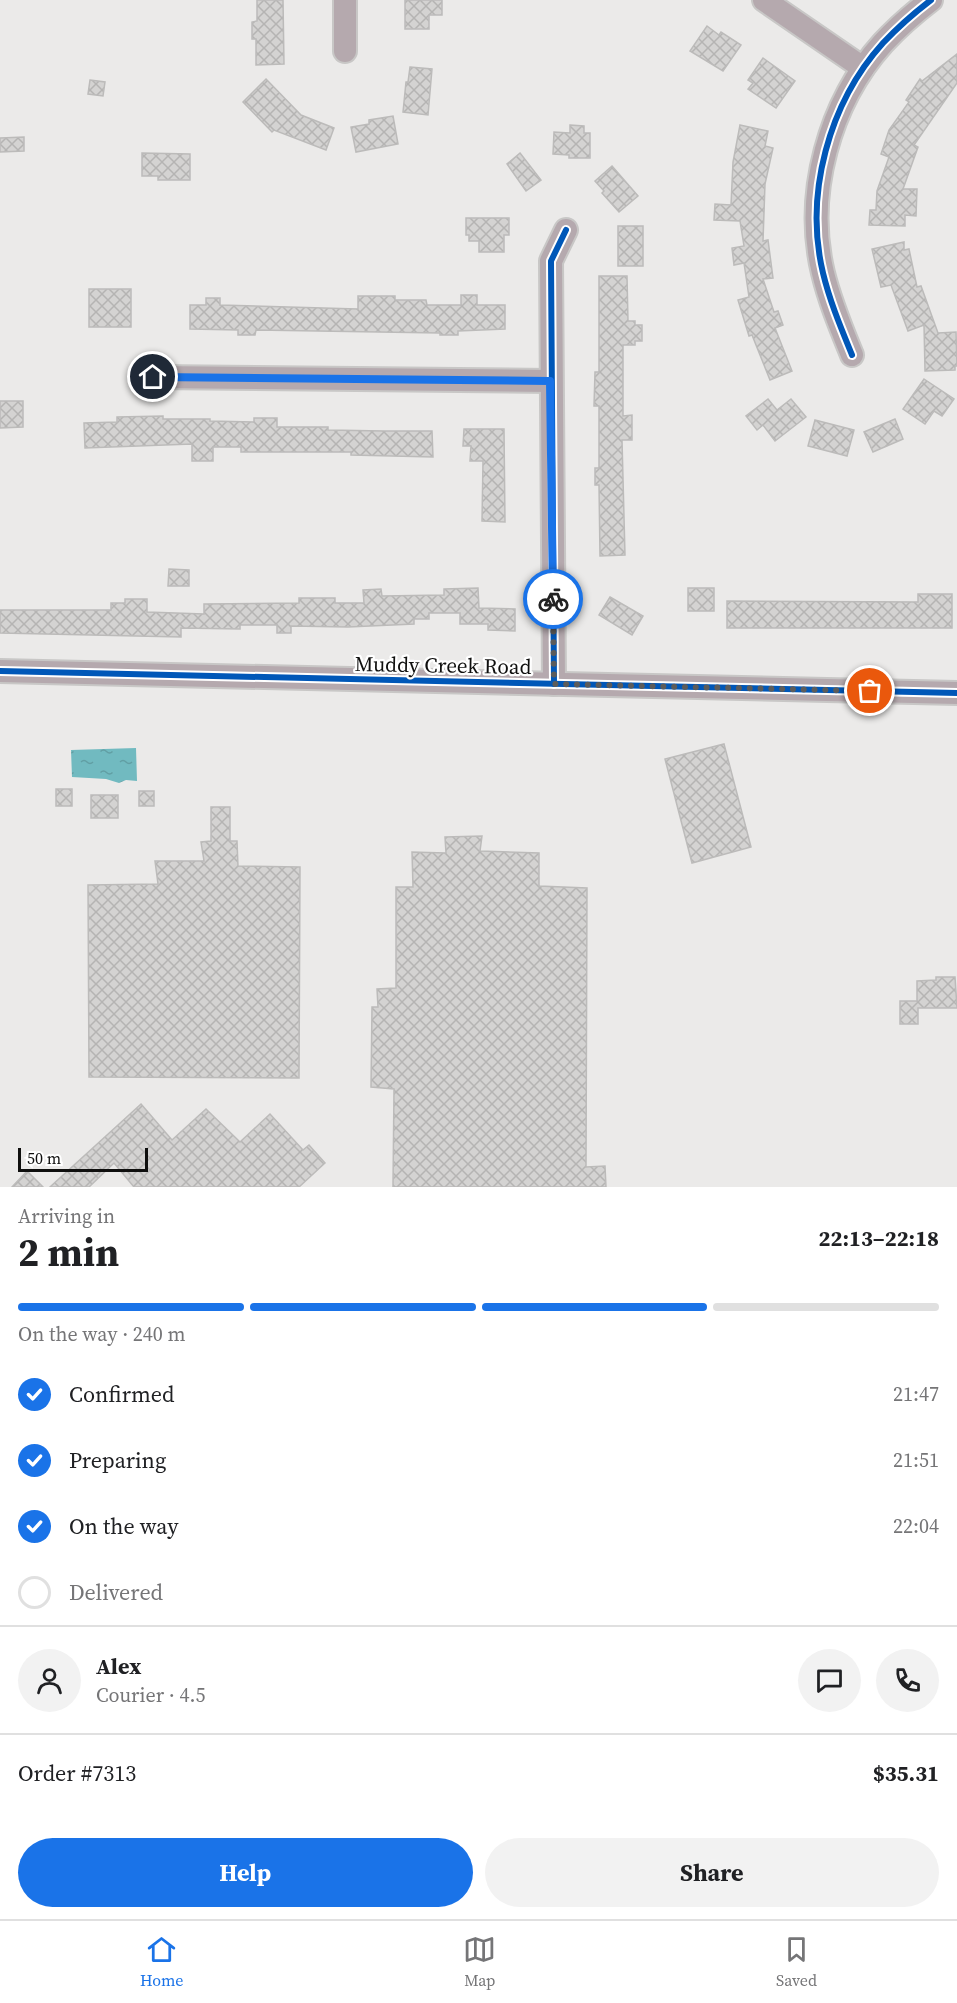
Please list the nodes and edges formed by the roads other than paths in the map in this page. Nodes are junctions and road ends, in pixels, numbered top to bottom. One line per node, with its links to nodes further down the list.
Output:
1 (345, 0): 4 (street)
2 (764, 0): 5 (street)
3 (931, 0): 5 (street)
4 (345, 51)
5 (863, 68): 7 (street)
6 (566, 230): 9 (street)
7 (852, 355)
8 (153, 377): 9 (street)
9 (550, 381): 11 (street)
10 (0, 671): 11 (street, Muddy Creek Road)
11 (554, 684): 12 (street, Muddy Creek Road)
12 (957, 693)

